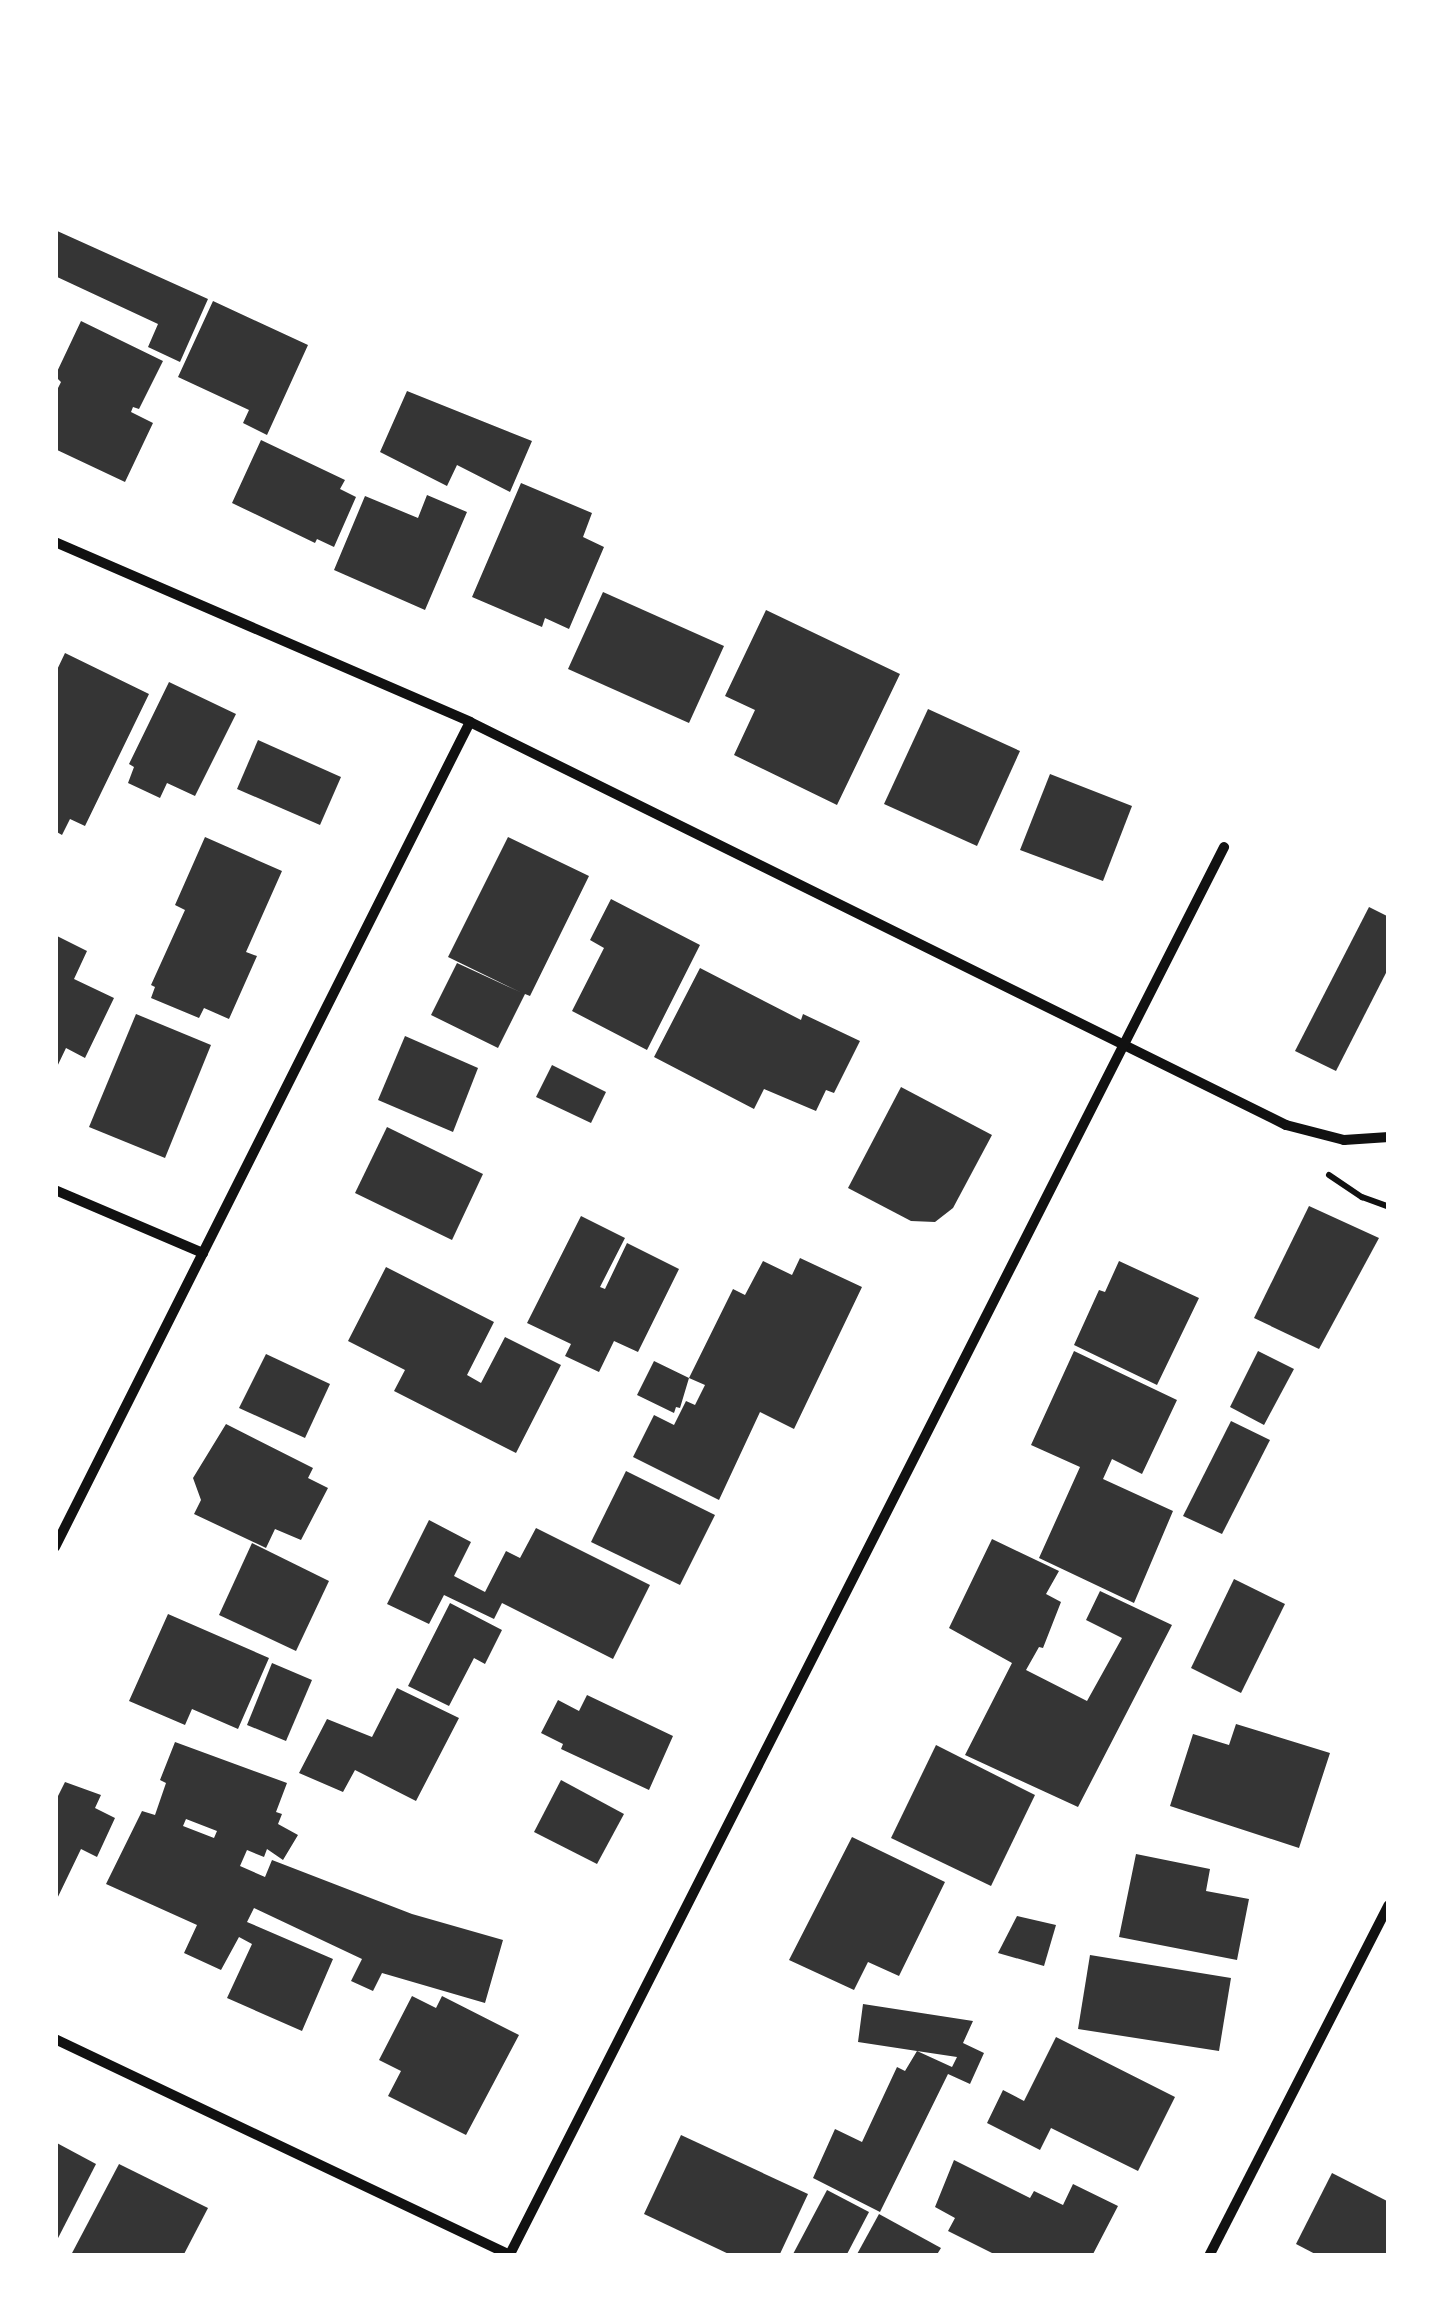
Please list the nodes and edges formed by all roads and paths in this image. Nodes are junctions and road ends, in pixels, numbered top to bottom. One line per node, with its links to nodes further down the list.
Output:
1 (55, 542): 2 (street)
2 (470, 722): 4 (street); 7 (street)
3 (1224, 846): 4 (street)
4 (1124, 1044): 5 (street); 11 (street)
5 (1389, 1138)
6 (55, 1190): 7 (street)
7 (203, 1253): 8 (street)
8 (55, 1547)
9 (1389, 1904): 12 (street)
10 (55, 2038): 11 (street)
11 (511, 2256)
12 (1209, 2256)

